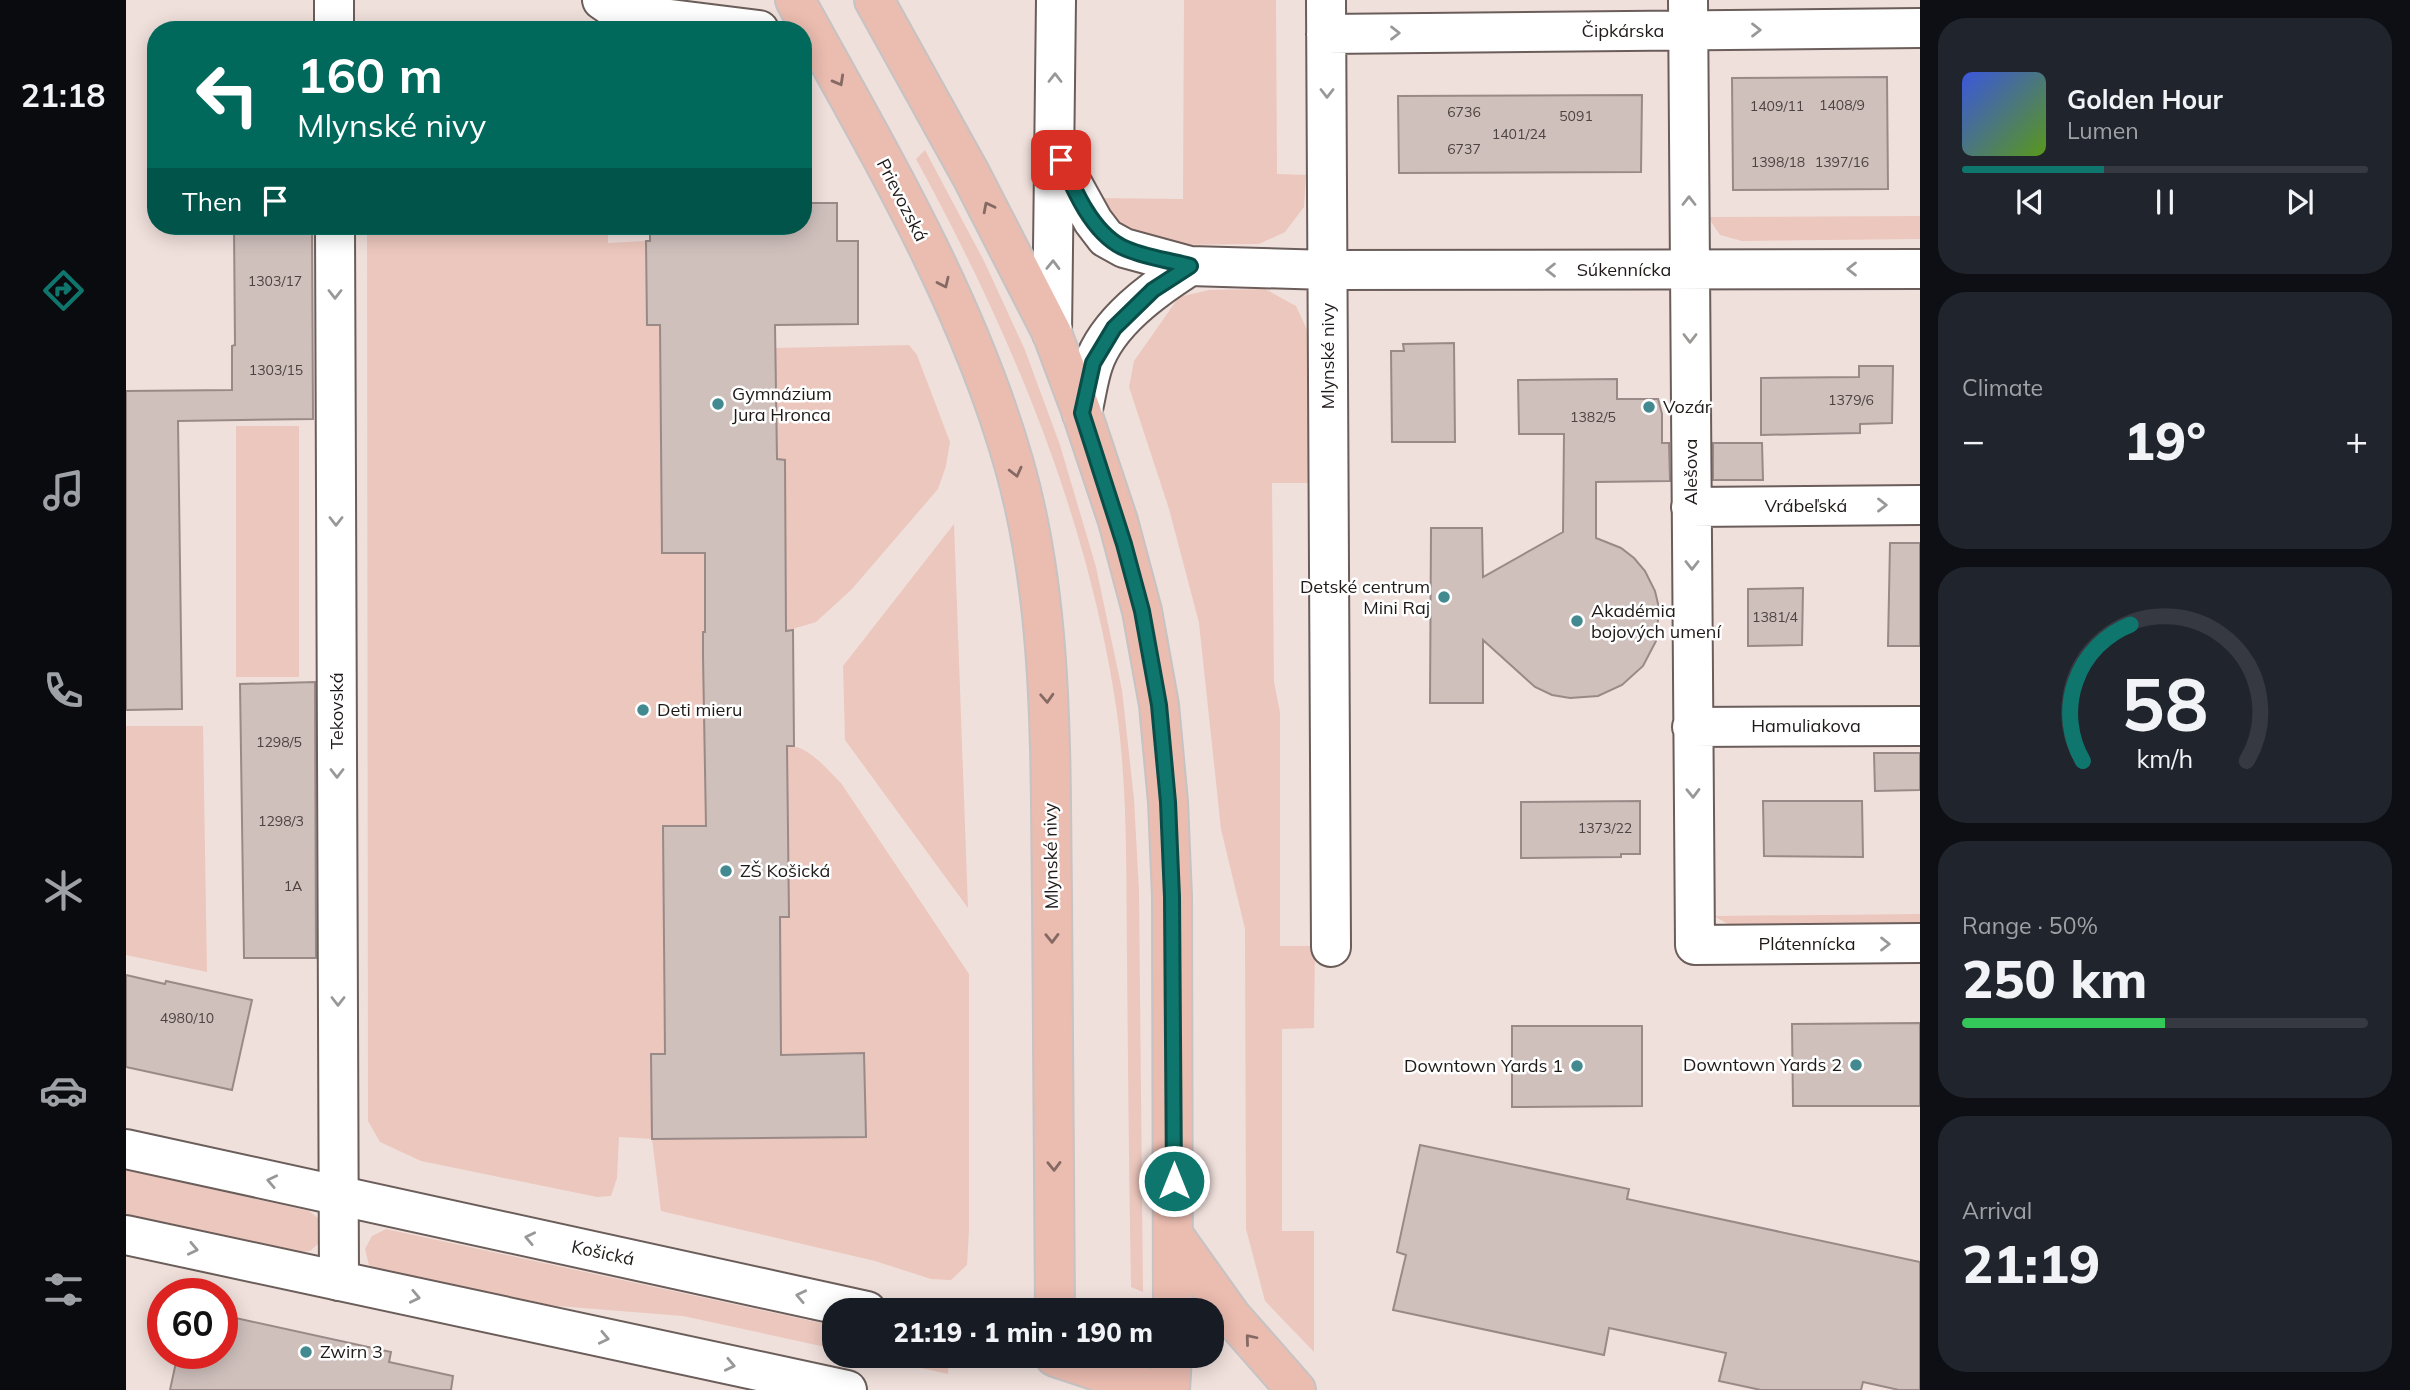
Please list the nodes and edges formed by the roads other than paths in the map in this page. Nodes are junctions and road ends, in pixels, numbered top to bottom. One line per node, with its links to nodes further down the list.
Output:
1 (334, 0): 7 (street)
2 (602, 0): 8 (street)
3 (874, 0): 17 (main road, one-way to 3)
4 (1056, 0): 11 (street, one-way to 4)
5 (1688, 15): 6 (street, Čipkárska, one-way to 5); 9 (street, Čipkárska, one-way to 9); 16 (street, Alešova, one-way to 5)
6 (1326, 17): 15 (street, Mlynské nivy, one-way to 15)
7 (334, 21)
8 (686, 21)
9 (1920, 28)
10 (812, 37): 18 (main road, Prievozská, one-way to 18)
11 (1055, 146): 13 (street); 17 (street, one-way to 11)
12 (335, 235): 28 (street, Tekovská, one-way to 28)
13 (1190, 266): 15 (street); 19 (street)
14 (1920, 269): 16 (street, Súkennícka, one-way to 16)
15 (1328, 270): 16 (street, Súkennícka, one-way to 15); 26 (street, Mlynské nivy)
16 (1689, 270): 21 (street, Alešova, one-way to 21)
17 (1052, 334): 19 (main road)
18 (995, 407): 32 (main road, Mlynské nivy, one-way to 32)
19 (1082, 413): 30 (main road)
20 (1920, 505): 21 (street, Vrábeľská, one-way to 20)
21 (1691, 508): 23 (street, Alešova, one-way to 23)
22 (1920, 726): 23 (street, Hamuliakova)
23 (1692, 727): 25 (street, Alešova, one-way to 25)
24 (1920, 943): 25 (street, Plátennícka, one-way to 24)
25 (1695, 945)
26 (1331, 947)
27 (126, 1149): 28 (street, Košická, one-way to 27)
28 (339, 1196): 31 (street); 34 (street, Košická, one-way to 28)
29 (126, 1235): 31 (street, one-way to 31)
30 (1174, 1236): 33 (main road); 42 (main road, one-way to 30)
31 (339, 1281): 38 (street, one-way to 38)
32 (1055, 1298)
33 (1173, 1298)
34 (822, 1301)
35 (1054, 1368): 39 (main road)
36 (1089, 1368): 40 (main road)
37 (1171, 1368): 41 (main road)
38 (847, 1390)
39 (1055, 1390)
40 (1154, 1390)
41 (1170, 1390)
42 (1296, 1390)

